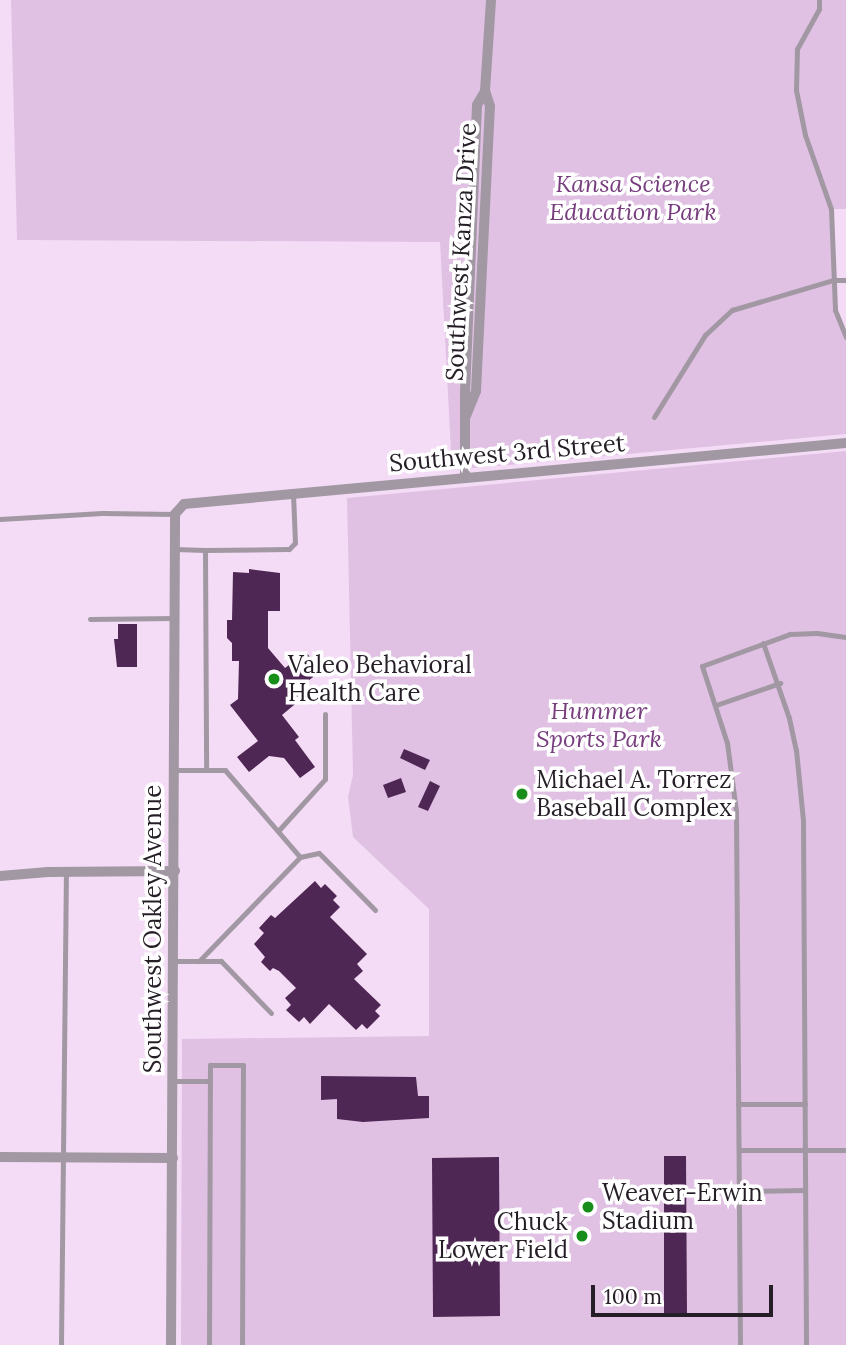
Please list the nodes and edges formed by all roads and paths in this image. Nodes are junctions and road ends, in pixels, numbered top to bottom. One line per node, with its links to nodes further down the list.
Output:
1 (491, 0): 8 (street, Southwest Kanza Drive)
2 (819, 0): 4 (lane)
3 (846, 279): 4 (lane, Southwest 3rd Street)
4 (833, 280): 5 (lane); 6 (lane, Southwest 3rd Street)
5 (846, 337)
6 (654, 416)
7 (846, 443): 8 (street, Southwest 3rd Street)
8 (465, 478): 9 (street, Southwest 3rd Street)
9 (293, 494): 10 (street, Southwest 3rd Street); 13 (lane)
10 (175, 514): 11 (lane); 12 (street, Southwest Oakley Avenue)
11 (0, 519)
12 (175, 549): 13 (lane); 14 (street, Southwest Oakley Avenue)
13 (205, 550): 22 (lane)
14 (175, 618): 15 (lane); 21 (street, Southwest Oakley Avenue)
15 (90, 619)
16 (846, 637): 17 (lane)
17 (764, 643): 18 (lane); 19 (lane)
18 (780, 683): 19 (lane); 35 (lane)
19 (716, 705): 34 (lane)
20 (325, 714): 23 (lane)
21 (175, 770): 22 (lane); 26 (street, Southwest Oakley Avenue)
22 (206, 770): 23 (lane)
23 (278, 831): 24 (lane)
24 (300, 857): 28 (lane); 30 (lane)
25 (66, 872): 26 (street); 27 (street); 39 (lane)
26 (174, 872): 29 (street, Southwest Oakley Avenue)
27 (0, 876)
28 (375, 910)
29 (174, 961): 30 (lane); 32 (street, Southwest Oakley Avenue)
30 (199, 961): 31 (lane)
31 (271, 1013)
32 (173, 1081): 33 (lane); 41 (street, Southwest Oakley Avenue)
33 (209, 1081): 46 (lane); 47 (lane)
34 (738, 1104): 35 (lane); 36 (lane)
35 (805, 1104): 37 (lane)
36 (738, 1150): 37 (lane); 43 (lane)
37 (805, 1150): 38 (lane); 42 (lane)
38 (846, 1150)
39 (64, 1156): 40 (street); 41 (street); 44 (lane)
40 (0, 1157)
41 (173, 1158): 45 (street, Southwest Oakley Avenue)
42 (805, 1190): 43 (lane); 49 (lane)
43 (739, 1191): 48 (lane)
44 (61, 1345)
45 (171, 1345)
46 (209, 1345)
47 (242, 1345)
48 (740, 1345)
49 (806, 1345)

